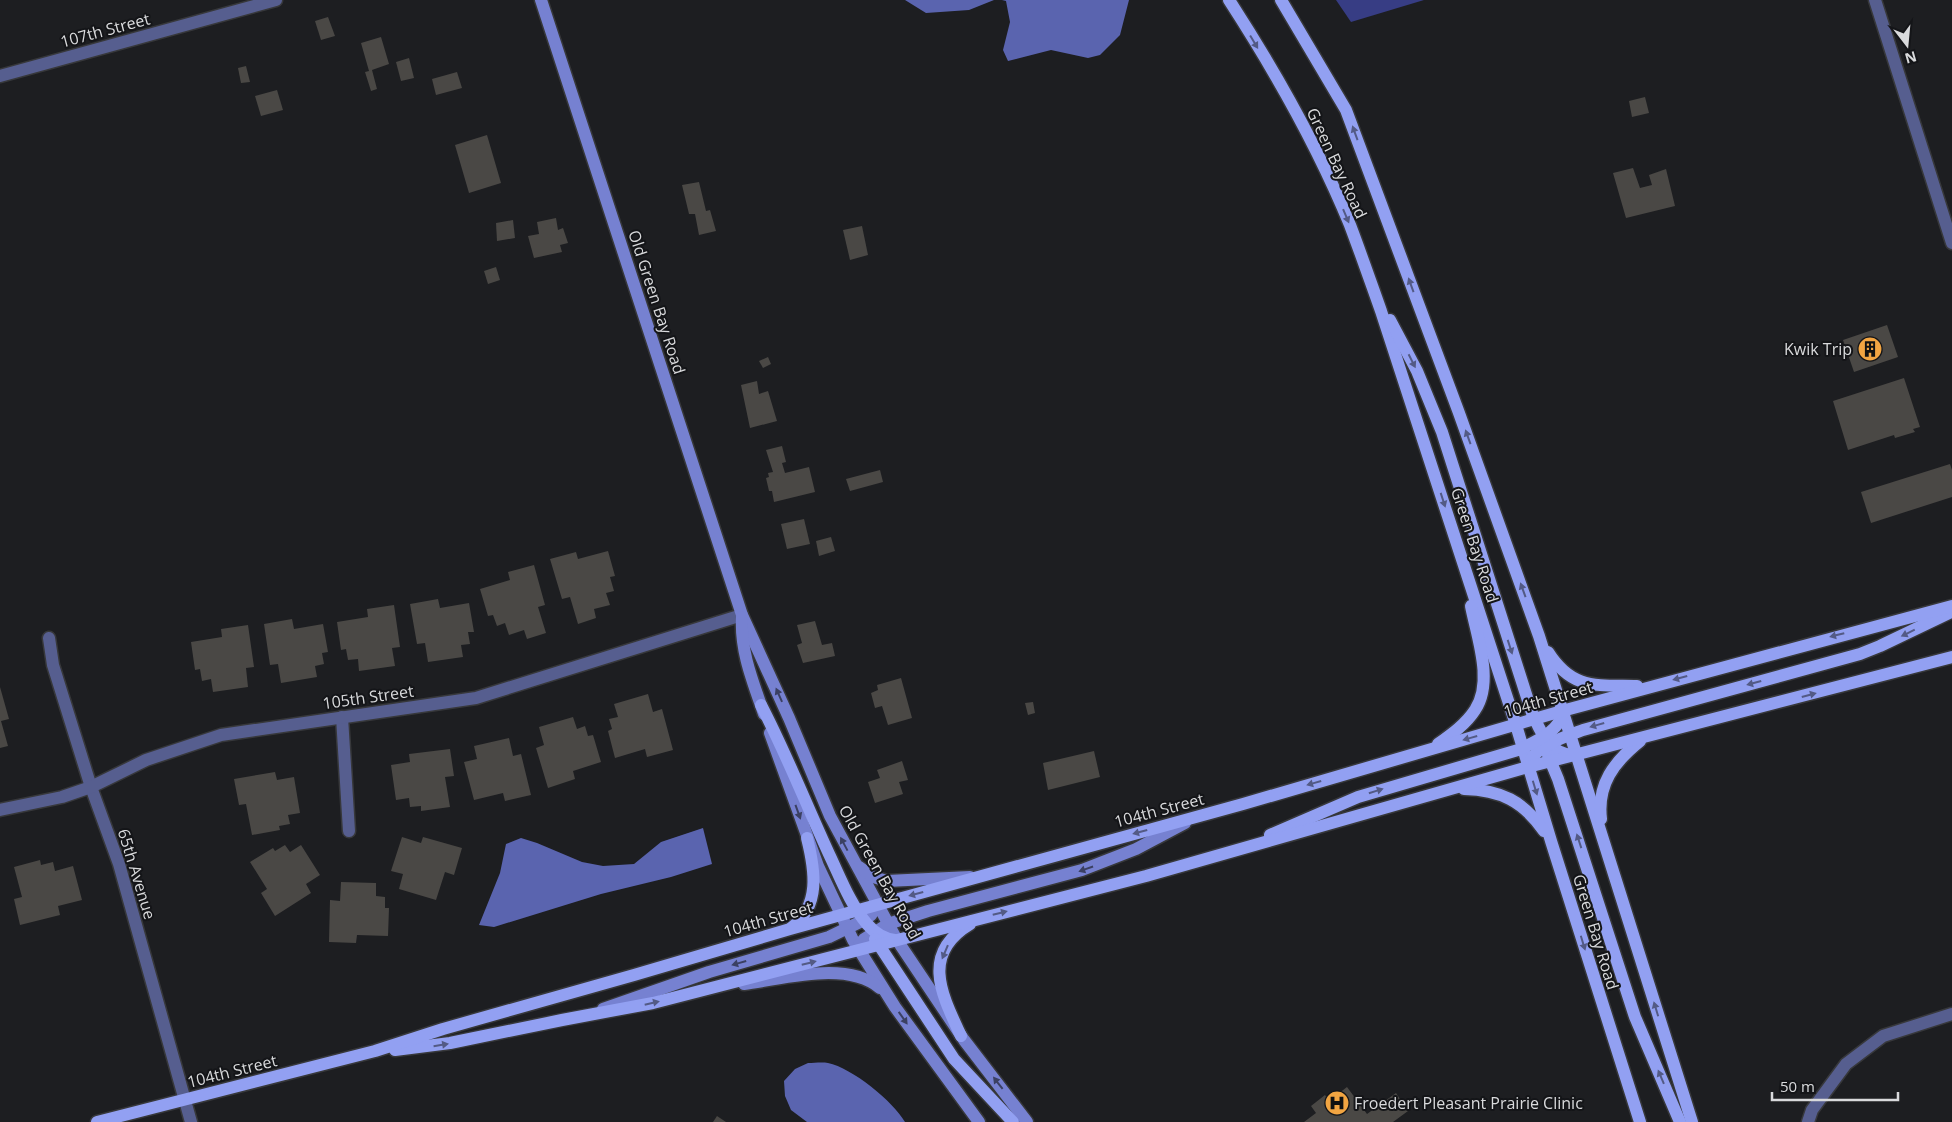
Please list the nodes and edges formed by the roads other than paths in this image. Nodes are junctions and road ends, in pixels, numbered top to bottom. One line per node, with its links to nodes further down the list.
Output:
1 (276, 0): 6 (street, 107th Street)
2 (541, 0): 12 (street, Old Green Bay Road)
3 (1229, 0): 8 (main road, Green Bay Road, one-way to 8)
4 (1281, 0): 13 (main road, Green Bay Road, one-way to 4)
5 (1875, 0): 7 (street)
6 (0, 76)
7 (1952, 243)
8 (1373, 287): 9 (main road, Green Bay Road, one-way to 9); 20 (main road, one-way to 20)
9 (1474, 592): 21 (main road, Green Bay Road); 26 (main road)
10 (1952, 606): 16 (main road, 104th Street, one-way to 16)
11 (1952, 611): 22 (main road, one-way to 22)
12 (742, 615): 17 (street, Old Green Bay Road); 19 (street, 105th Street); 39 (street, Old Green Bay Road, one-way to 12)
13 (1539, 636): 16 (main road); 18 (main road, Green Bay Road)
14 (49, 638): 30 (street, 65th Avenue)
15 (1952, 657): 23 (main road, 104th Street, one-way to 15)
16 (1650, 687): 18 (main road, 104th Street)
17 (761, 705): 35 (street, Old Green Bay Road, one-way to 35); 43 (main road)
18 (1562, 711): 20 (main road, 104th Street); 22 (main road, Green Bay Road); 24 (main road)
19 (342, 717): 30 (street, 105th Street); 34 (street)
20 (1535, 719): 21 (main road, 104th Street); 24 (main road)
21 (1516, 725): 24 (main road); 25 (main road, Green Bay Road); 26 (main road, 104th Street, one-way to 26)
22 (1570, 734): 24 (main road); 27 (main road, Green Bay Road)
23 (1644, 738): 27 (main road, 104th Street); 36 (main road)
24 (1544, 742): 25 (main road); 27 (main road); 28 (main road); 29 (main road)
25 (1523, 747): 29 (main road, Green Bay Road); 38 (main road, one-way to 25)
26 (1431, 749): 33 (main road, 104th Street, one-way to 33)
27 (1576, 755): 28 (main road, 104th Street); 36 (main road, Green Bay Road)
28 (1551, 762): 29 (main road, 104th Street); 65 (main road, one-way to 28)
29 (1528, 767): 31 (main road, 104th Street); 37 (main road, Green Bay Road, one-way to 37)
30 (90, 787): 32 (street, 105th Street); 58 (street, 65th Avenue)
31 (1452, 790): 37 (main road); 38 (main road, 104th Street)
32 (0, 810)
33 (1193, 818): 40 (main road, 104th Street, one-way to 40); 45 (street, one-way to 45)
34 (349, 831)
35 (807, 838): 42 (street, Old Green Bay Road); 46 (main road)
36 (1603, 839): 66 (main road, Green Bay Road, one-way to 36)
37 (1551, 841): 64 (main road, Green Bay Road, one-way to 64)
38 (1235, 851): 44 (main road, 104th Street, one-way to 38)
39 (853, 860): 40 (street); 41 (street, Old Green Bay Road)
40 (977, 877): 41 (main road, 104th Street, one-way to 41)
41 (878, 904): 43 (main road, 104th Street); 45 (street, Old Green Bay Road)
42 (840, 915): 43 (main road, 104th Street); 46 (main road, 104th Street); 47 (street, Old Green Bay Road)
43 (860, 918): 47 (street); 48 (main road)
44 (979, 919): 49 (main road, 104th Street); 56 (main road, one-way to 56)
45 (888, 924): 48 (street); 49 (street, Old Green Bay Road)
46 (790, 928): 57 (main road, 104th Street)
47 (847, 929): 51 (street, Old Green Bay Road); 55 (street, one-way to 55)
48 (872, 933): 49 (main road); 50 (main road); 51 (street)
49 (897, 940): 50 (main road, 104th Street); 56 (street, Old Green Bay Road)
50 (878, 944): 51 (main road, 104th Street); 62 (main road)
51 (858, 950): 52 (main road, 104th Street, one-way to 51); 53 (street, Old Green Bay Road)
52 (714, 987): 53 (street); 55 (main road, 104th Street, one-way to 52)
53 (887, 994): 61 (street, Old Green Bay Road, one-way to 61)
54 (1952, 1014): 67 (street)
55 (583, 1016): 57 (main road, 104th Street, one-way to 55)
56 (961, 1036): 63 (street, Old Green Bay Road, one-way to 56)
57 (375, 1051): 58 (main road, 104th Street)
58 (185, 1100): 59 (main road, 104th Street); 60 (street, 65th Avenue)
59 (97, 1122)
60 (191, 1122)
61 (979, 1122)
62 (1013, 1122)
63 (1027, 1122)
64 (1640, 1122)
65 (1680, 1122)
66 (1692, 1122)
67 (1808, 1122)

